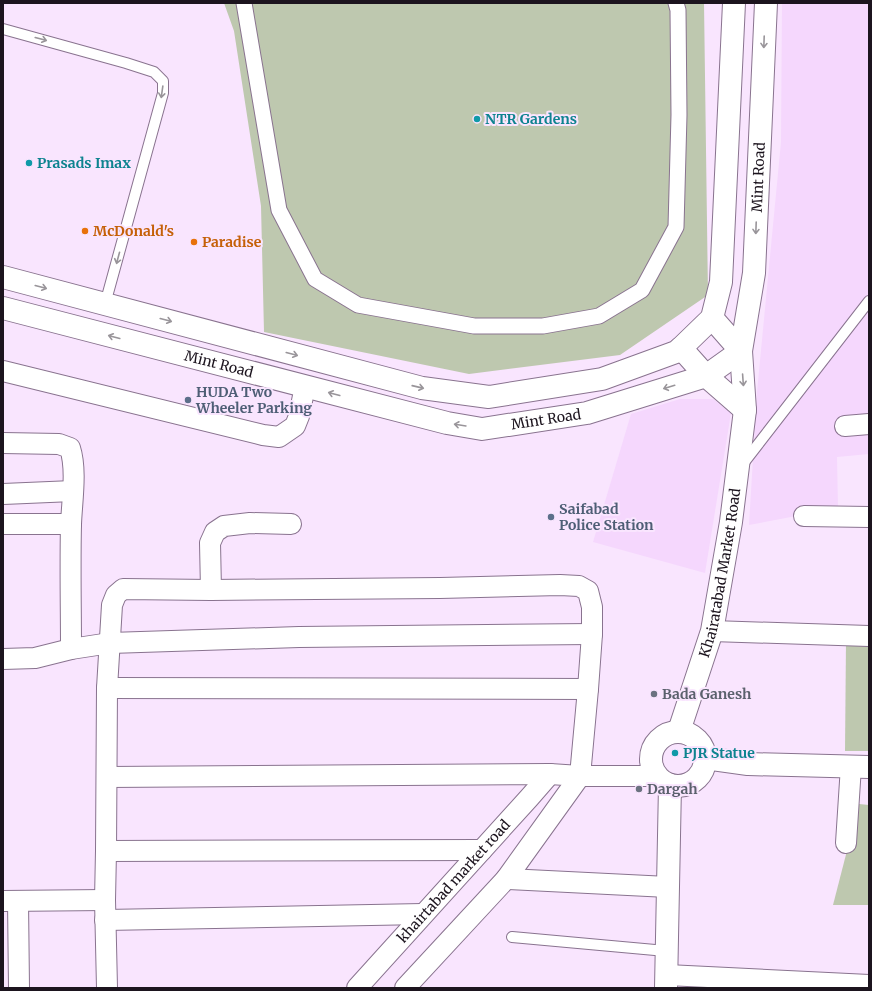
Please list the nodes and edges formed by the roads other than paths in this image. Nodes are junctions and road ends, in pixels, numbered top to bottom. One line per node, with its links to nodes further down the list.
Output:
1 (244, 3): 2 (street)
2 (676, 3)
3 (734, 3): 10 (street)
4 (766, 3): 12 (street, Mint Road, one-way to 12)
5 (3, 29): 8 (lane, one-way to 8)
6 (3, 277): 8 (street, Mint Road, one-way to 8)
7 (869, 302): 22 (lane)
8 (105, 304): 16 (street, Mint Road, one-way to 16)
9 (3, 308): 15 (street, Mint Road, one-way to 9)
10 (712, 318): 11 (street, Mint Road); 12 (street)
11 (681, 348): 14 (street); 16 (street, Mint Road)
12 (741, 351): 14 (street, Mint Road); 17 (street, Khairatabad Market Road, one-way to 17)
13 (3, 371): 15 (street)
14 (706, 376): 17 (street); 20 (street, Mint Road, one-way to 20)
15 (305, 386): 20 (street, Mint Road, one-way to 15)
16 (489, 397): 20 (street)
17 (745, 410): 22 (street, Khairatabad Market Road)
18 (869, 424): 19 (street)
19 (845, 426)
20 (482, 429)
21 (3, 443): 23 (street)
22 (738, 471): 31 (street, Khairatabad Market Road)
23 (73, 491): 24 (street); 28 (street)
24 (3, 494)
25 (804, 516): 26 (street)
26 (869, 517)
27 (3, 524): 28 (street)
28 (71, 524): 35 (street)
29 (291, 524): 30 (street)
30 (211, 590): 32 (street); 34 (street)
31 (712, 631): 33 (street); 39 (street, Khairatabad Market Road)
32 (592, 634): 34 (street); 38 (street)
33 (869, 636)
34 (110, 642): 35 (street); 37 (street)
35 (71, 649): 36 (street)
36 (3, 659)
37 (107, 688): 38 (street); 44 (street)
38 (588, 689): 43 (street)
39 (679, 731): 40 (street); 45 (street)
40 (705, 758): 41 (street); 45 (street)
41 (860, 767): 46 (street)
42 (550, 774): 43 (street); 44 (street); 47 (street, khairtabad market road)
43 (580, 776): 45 (street); 49 (street)
44 (107, 777): 48 (street)
45 (663, 780): 50 (street)
46 (846, 843)
47 (482, 850): 48 (street); 53 (street, khairtabad market road)
48 (106, 851): 51 (street)
49 (506, 879): 50 (street); 62 (street)
50 (668, 887): 56 (street)
51 (105, 900): 52 (street); 54 (street)
52 (10, 901): 59 (street)
53 (423, 914): 54 (street); 61 (street, khairtabad market road)
54 (105, 920): 60 (street)
55 (512, 937): 56 (lane)
56 (666, 951): 57 (street)
57 (666, 982): 58 (street)
58 (869, 985)
59 (19, 988)
60 (107, 988)
61 (357, 988)
62 (405, 988)

